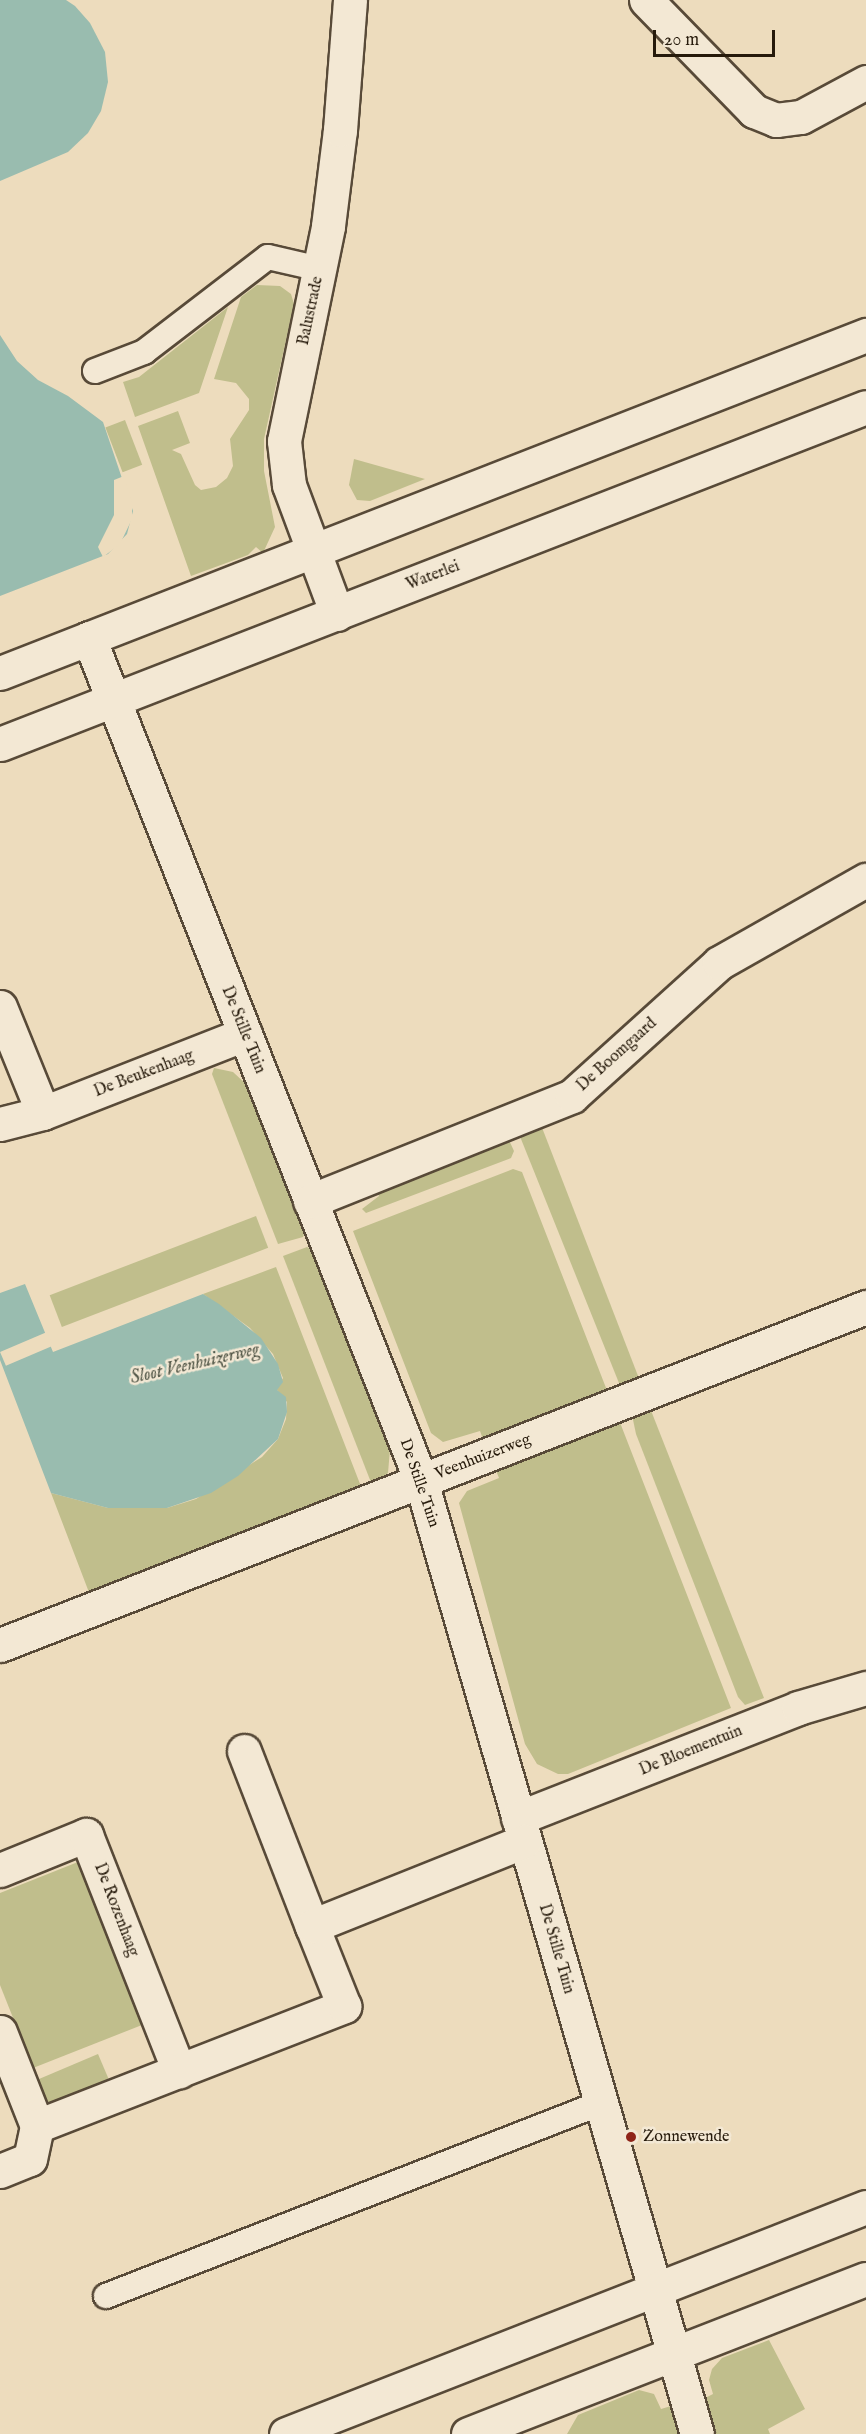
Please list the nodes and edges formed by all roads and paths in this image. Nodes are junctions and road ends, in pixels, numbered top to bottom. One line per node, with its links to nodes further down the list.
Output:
1 (350, 0): 4 (street, Balustrade)
2 (646, 0): 3 (street)
3 (866, 82)
4 (320, 269): 6 (lane); 8 (street, Balustrade)
5 (866, 335): 8 (street)
6 (96, 371)
7 (866, 406): 9 (street, Waterlei)
8 (313, 551): 9 (street, Balustrade); 10 (street)
9 (337, 614): 12 (street, Waterlei)
10 (89, 638): 11 (street); 12 (street, De Stille Tuin)
11 (0, 673)
12 (114, 700): 13 (street, Waterlei); 16 (street, De Stille Tuin)
13 (0, 744)
14 (866, 880): 19 (street, De Boomgaard)
15 (0, 1006): 17 (street)
16 (245, 1034): 17 (street, De Beukenhaag); 19 (street, De Stille Tuin)
17 (43, 1113): 18 (street, De Beukenhaag)
18 (0, 1124)
19 (310, 1201): 21 (street, De Stille Tuin)
20 (866, 1307): 21 (street, Veenhuizerweg)
21 (421, 1481): 22 (street, Veenhuizerweg); 25 (street, De Stille Tuin)
22 (0, 1645)
23 (866, 1688): 25 (street, De Bloementuin)
24 (244, 1751): 27 (street)
25 (521, 1830): 27 (street); 30 (street, De Stille Tuin)
26 (0, 1869): 29 (street, De Rozenhaag)
27 (312, 1926): 29 (street)
28 (0, 2032): 31 (street)
29 (179, 2072): 31 (street)
30 (601, 2103): 35 (street, De Stille Tuin); 36 (lane)
31 (37, 2126): 32 (street)
32 (0, 2171)
33 (866, 2207): 35 (street)
34 (866, 2279): 37 (street)
35 (655, 2290): 37 (street, De Stille Tuin); 39 (street)
36 (106, 2296)
37 (673, 2354): 38 (street); 41 (street, De Stille Tuin)
38 (534, 2422): 40 (street)
39 (286, 2434)
40 (468, 2434)
41 (697, 2434)

